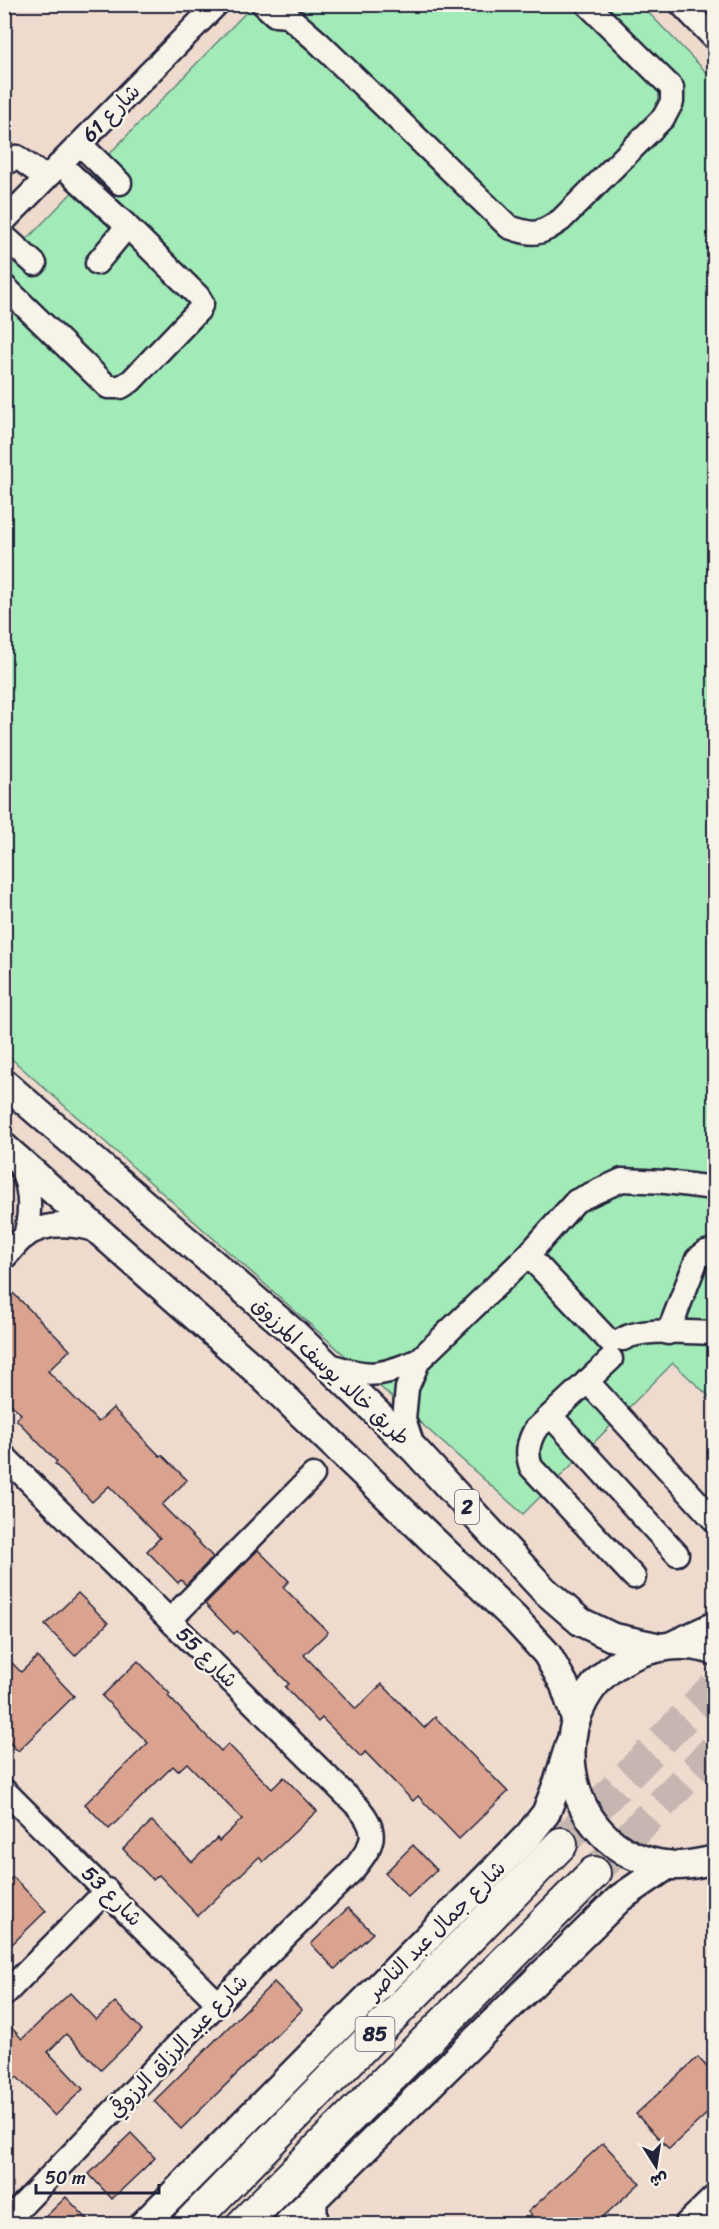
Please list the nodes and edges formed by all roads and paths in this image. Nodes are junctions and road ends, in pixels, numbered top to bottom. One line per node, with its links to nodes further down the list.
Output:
1 (217, 4): 7 (street, شارع 61)
2 (263, 4): 5 (street)
3 (587, 4): 5 (street)
4 (681, 4): 6 (street)
5 (290, 8)
6 (714, 38)
7 (80, 144): 9 (street, شارع 61); 10 (street)
8 (4, 164): 9 (street)
9 (53, 171): 11 (street, شارع 61); 12 (street)
10 (120, 183)
11 (4, 221)
12 (124, 224): 14 (street); 16 (street)
13 (4, 236): 15 (street)
14 (97, 263)
15 (35, 264)
16 (4, 286)
17 (4, 1083): 29 (main road, طريق خالد يوسف المرزوق / 2)
18 (9, 1151): 20 (main road, 2); 21 (street)
19 (714, 1188): 23 (street)
20 (102, 1232): 21 (street); 42 (main road, 2)
21 (25, 1237): 24 (street)
22 (714, 1250): 25 (street)
23 (528, 1255): 27 (street); 28 (street)
24 (4, 1258)
25 (668, 1333): 26 (street); 27 (street)
26 (714, 1333)
27 (615, 1346): 30 (street)
28 (419, 1360): 29 (street); 32 (street)
29 (327, 1364): 32 (main road, طريق خالد يوسف المرزوق / 2)
30 (587, 1381): 31 (street); 35 (street)
31 (551, 1416): 36 (street); 37 (street)
32 (414, 1449): 40 (main road, طريق خالد يوسف المرزوق / 2)
33 (4, 1455): 38 (street, شارع 55)
34 (313, 1475): 38 (street)
35 (714, 1520)
36 (677, 1554)
37 (634, 1577)
38 (170, 1620): 46 (street, شارع 55)
39 (714, 1626): 40 (main road)
40 (665, 1646): 41 (main road, 2); 42 (main road, 2)
41 (714, 1651)
42 (573, 1731): 45 (main road, 2); 55 (main road, شارع جمال عبد الناصر)
43 (4, 1790): 49 (street, شارع 53)
44 (561, 1844): 56 (highway, شارع جمال عبد الناصر / 85)
45 (690, 1864): 48 (main road, 2); 52 (main road)
46 (353, 1870): 51 (street, شارع عبد الرزاق الرزوقي)
47 (594, 1874): 57 (highway, 85)
48 (714, 1877)
49 (107, 1890): 50 (street); 51 (street, شارع 53)
50 (4, 1995)
51 (218, 2003): 54 (street, شارع عبد الرزاق الرزوقي)
52 (315, 2197): 58 (main road); 59 (street)
53 (714, 2197): 60 (street)
54 (4, 2224)
55 (144, 2224)
56 (189, 2224)
57 (243, 2224)
58 (288, 2224)
59 (316, 2224)
60 (686, 2224)

